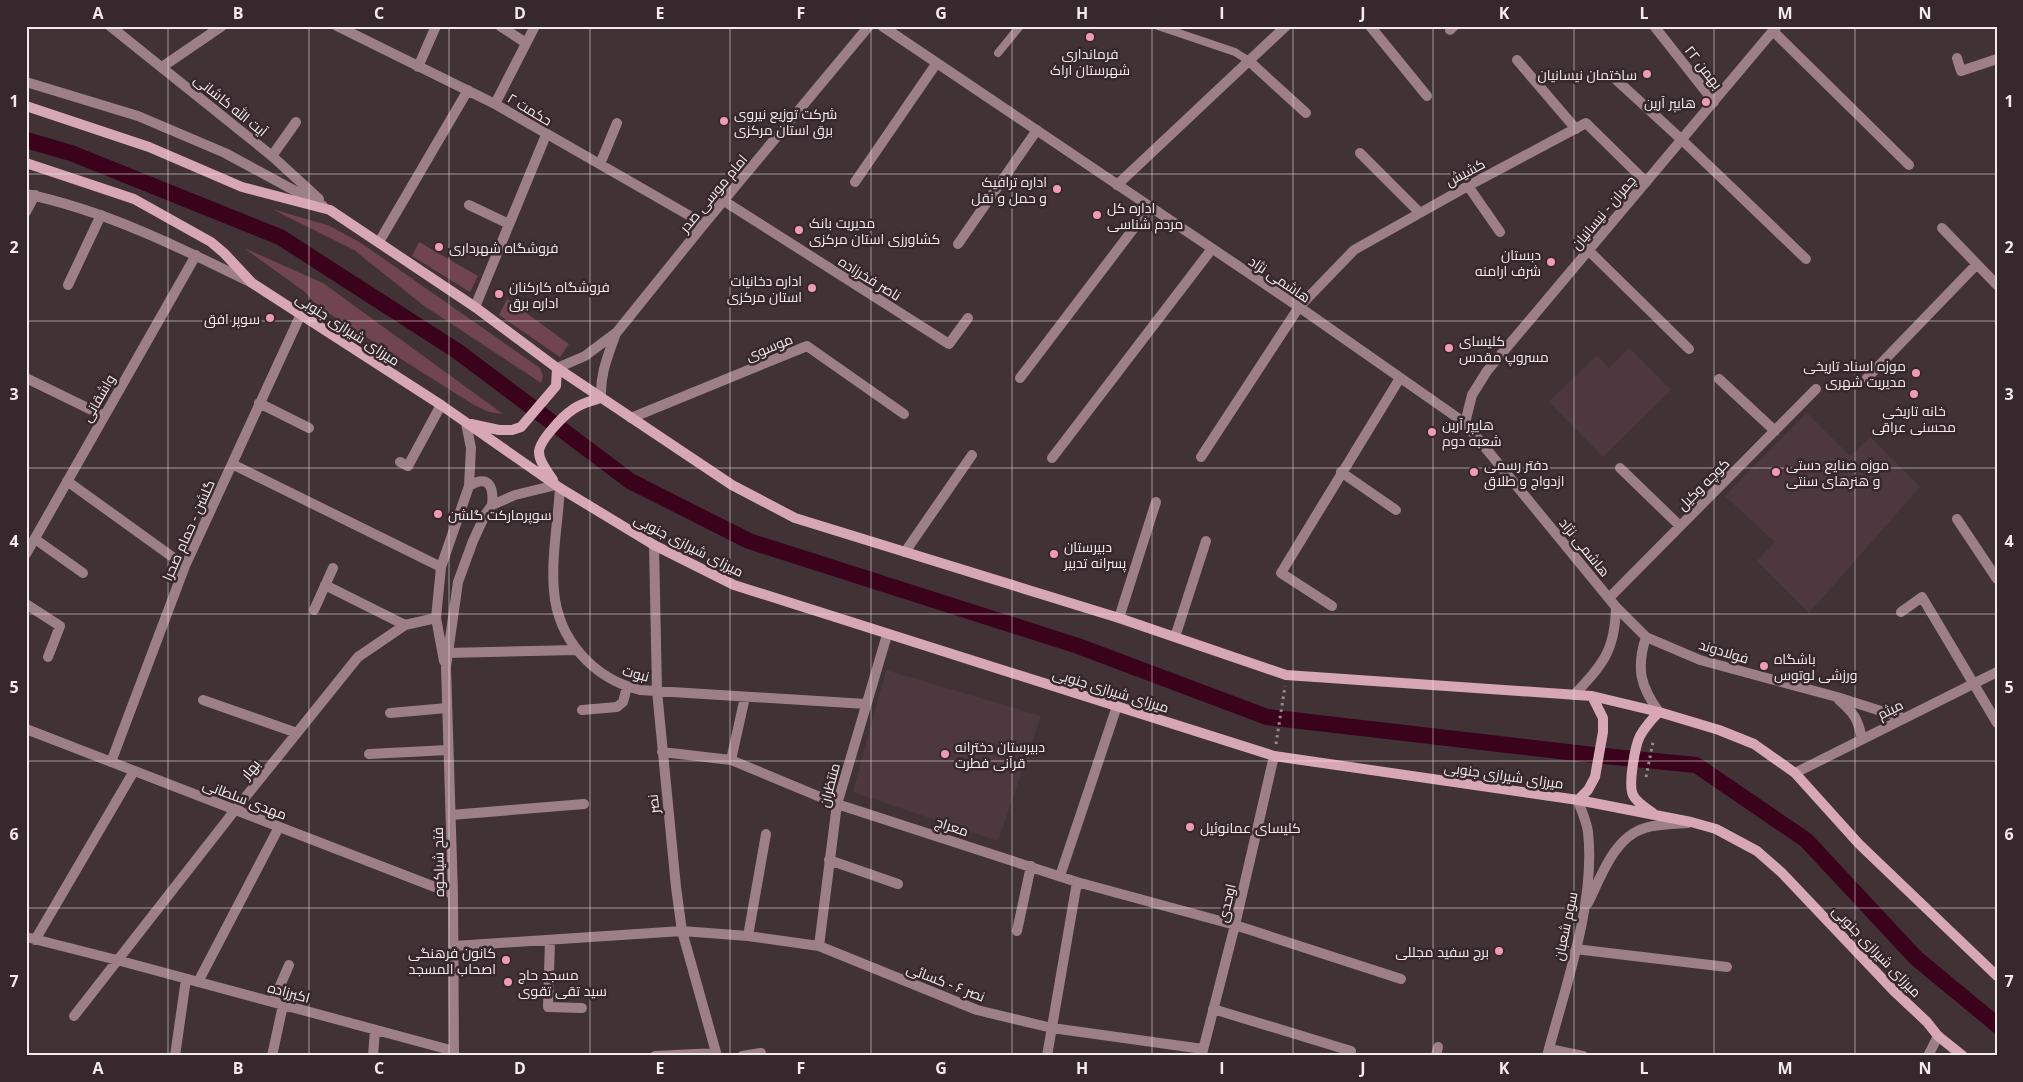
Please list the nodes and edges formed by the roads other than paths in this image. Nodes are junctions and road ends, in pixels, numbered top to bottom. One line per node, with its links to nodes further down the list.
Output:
1 (110, 26): 22 (street, آیت الله کاشانی)
2 (222, 26): 22 (street)
3 (338, 26): 23 (street, حکمت ۲)
4 (436, 26): 23 (street)
5 (500, 26): 15 (street)
6 (535, 26): 15 (street)
7 (869, 26): 48 (street, امام موسی صدر)
8 (882, 26): 21 (street, هاشمی نژاد)
9 (1020, 26): 16 (lane)
10 (1158, 26): 20 (lane)
11 (1286, 26): 20 (street)
12 (1370, 26): 27 (street)
13 (1654, 26): 28 (street, ۲۲ بهمن)
14 (1775, 29): 28 (street, چمران - نیسانیان); 42 (street)
15 (526, 43): 29 (street)
16 (998, 53)
17 (1956, 58): 18 (street)
18 (1997, 59)
19 (1517, 60): 34 (street)
20 (1249, 61): 31 (street); 45 (street)
21 (936, 64): 35 (street, هاشمی نژاد); 43 (street)
22 (162, 67): 39 (street, آیت الله کاشانی)
23 (418, 67): 26 (street, حکمت ۲)
24 (1611, 75): 37 (street)
25 (26, 82): 51 (street)
26 (468, 90): 29 (street, حکمت ۲); 59 (street)
27 (1427, 96)
28 (1714, 102): 37 (street, چمران - نیسانیان)
29 (495, 104): 36 (street, حکمت ۲)
30 (26, 106): 51 (main road)
31 (1306, 113)
32 (296, 122): 39 (street)
33 (617, 123): 41 (street)
34 (1576, 129): 44 (street); 46 (street, کشیش)
35 (1037, 130): 45 (street, هاشمی نژاد); 60 (street)
36 (546, 134): 41 (street, حکمت ۲); 55 (street)
37 (1682, 140): 44 (street, چمران - نیسانیان); 64 (street)
38 (1360, 153): 53 (street)
39 (272, 156): 51 (street, آیت الله کاشانی)
40 (26, 163): 66 (main road, میرزای شیرازی جنوبی)
41 (600, 164): 56 (street, حکمت ۲)
42 (1908, 165)
43 (855, 182)
44 (1646, 182): 62 (street, چمران - نیسانیان)
45 (1117, 185): 50 (street, هاشمی نژاد)
46 (1468, 186): 53 (street, کشیش); 58 (street)
47 (30, 194): 52 (street); 54 (street, میرزای شیرازی جنوبی)
48 (724, 201): 56 (street, امام موسی صدر); 72 (street, ناصر فخرزاده)
49 (469, 204): 55 (street)
50 (1150, 208): 61 (street, هاشمی نژاد); 77 (street)
51 (330, 210): 59 (main road)
52 (26, 212)
53 (1420, 212): 70 (street, کشیش)
54 (101, 215): 63 (street, میرزای شیرازی جنوبی); 68 (street)
55 (509, 224): 69 (street)
56 (704, 224): 73 (street, امام موسی صدر)
57 (1942, 228): 65 (street)
58 (1500, 232)
59 (379, 242): 69 (main road)
60 (958, 244)
61 (1211, 250): 70 (street, هاشمی نژاد); 94 (street)
62 (1589, 251): 74 (street); 89 (street, چمران - نیسانیان)
63 (196, 256): 66 (street, میرزای شیرازی جنوبی); 86 (street, واشقانی)
64 (1806, 259)
65 (1977, 264): 67 (street); 79 (street)
66 (252, 283): 71 (main road, میرزای شیرازی جنوبی)
67 (1997, 284)
68 (68, 285)
69 (475, 307): 75 (main road)
70 (1299, 307): 78 (street, هاشمی نژاد); 93 (street, کشیش)
71 (301, 314): 83 (street, گلشن - حمام صحرا); 84 (main road, میرزای شیرازی جنوبی)
72 (968, 318)
73 (617, 332): 75 (street, امام موسی صدر); 82 (street, امام موسی صدر)
74 (1689, 349)
75 (558, 368): 82 (main road); 88 (main road)
76 (26, 378): 86 (street)
77 (1020, 378)
78 (1400, 378): 89 (street, هاشمی نژاد); 98 (street)
79 (1867, 378)
80 (1719, 379): 91 (street)
81 (1816, 389): 91 (street, کوچه وکیل)
82 (602, 398): 87 (main road); 101 (main road)
83 (259, 403): 90 (street); 96 (street, گلشن - حمام صحرا)
84 (441, 405): 88 (main road, میرزای شیرازی جنوبی); 95 (street)
85 (904, 414): 87 (street, موسوی)
86 (104, 416): 99 (street, واشقانی)
87 (631, 418): 110 (main road)
88 (466, 423): 100 (street, فتح شیاکوه); 101 (main road, میرزای شیرازی جنوبی)
89 (1465, 423): 118 (street, هاشمی نژاد)
90 (309, 428)
91 (1775, 431): 106 (street, کوچه وکیل)
92 (972, 455): 110 (street)
93 (1201, 457)
94 (1052, 458)
95 (400, 462)
96 (232, 464): 112 (street, گلشن - حمام صحرا); 113 (street)
97 (1620, 468): 106 (street)
98 (1341, 472): 104 (street); 120 (street)
99 (67, 481): 107 (street, واشقانی); 112 (street)
100 (469, 486): 103 (street); 113 (street, فتح شیاکوه)
101 (558, 487): 103 (street); 109 (main road, میرزای شیرازی جنوبی); 130 (street, نبوت)
102 (1156, 502): 125 (street)
103 (492, 505): 131 (street, فتح شیاکوه)
104 (1396, 510)
105 (1957, 519): 116 (street)
106 (1680, 526): 118 (street, کوچه وکیل)
107 (35, 539): 111 (street, واشقانی); 115 (street)
108 (1206, 541): 128 (street)
109 (654, 545): 127 (main road, میرزای شیرازی جنوبی); 137 (street, نصر)
110 (905, 552): 125 (main road)
111 (26, 554)
112 (186, 566): 159 (street, گلشن - حمام صحرا)
113 (441, 567): 124 (street, فتح شیاکوه)
114 (333, 568): 117 (street)
115 (83, 573)
116 (1997, 579)
117 (325, 585): 122 (street); 126 (street)
118 (1609, 598): 121 (street, هاشمی نژاد)
119 (26, 604): 132 (street)
120 (1332, 606)
121 (1616, 607): 129 (street, فولادوند); 138 (street)
122 (314, 610)
123 (1901, 612): 135 (street)
124 (436, 618): 126 (street, بهار); 133 (street, فتح شیاکوه)
125 (1119, 618): 128 (main road)
126 (405, 625): 152 (street, بهار)
127 (887, 635): 143 (street, منتظران); 144 (main road, میرزای شیرازی جنوبی)
128 (1175, 637): 138 (main road)
129 (1646, 637): 141 (street, فولادوند); 147 (street)
130 (577, 650): 131 (street); 136 (street, نبوت)
131 (448, 653): 133 (street, فتح شیاکوه)
132 (48, 657)
133 (446, 667): 145 (street, فتح شیاکوه)
134 (1997, 672): 135 (street, میثم)
135 (1975, 684): 149 (street, میثم); 150 (street)
136 (627, 687): 137 (street, نبوت); 146 (street)
137 (657, 692): 140 (street, نبوت); 155 (street, نصر)
138 (1574, 695): 139 (main road)
139 (1592, 696): 147 (main road); 162 (main road)
140 (745, 697): 143 (street, نبوت); 158 (street)
141 (1837, 697): 149 (street, فولادوند); 153 (street)
142 (204, 700): 152 (street)
143 (866, 704): 164 (street, منتظران)
144 (1117, 706): 157 (main road, میرزای شیرازی جنوبی); 173 (street)
145 (447, 708): 148 (street); 154 (street, فتح شیاکوه)
146 (582, 710)
147 (1659, 712): 161 (main road); 167 (main road)
148 (390, 713)
149 (1903, 718): 153 (street, میثم)
150 (1997, 723)
151 (26, 729): 159 (street, مهدی سلطانی)
152 (297, 733): 165 (street, بهار)
153 (1862, 738): 161 (street, میثم)
154 (448, 750): 156 (street); 166 (street, فتح شیاکوه)
155 (662, 752): 158 (street, معراج); 179 (street, نصر)
156 (369, 754)
157 (1274, 756): 162 (main road, میرزای شیرازی جنوبی); 178 (street, اوحدی)
158 (731, 760): 164 (street, معراج)
159 (111, 762): 160 (street, مهدی سلطانی)
160 (134, 771): 165 (street, مهدی سلطانی); 182 (street)
161 (1795, 773): 190 (main road)
162 (1578, 800): 167 (main road, میرزای شیرازی جنوبی); 177 (street, سوم شعبان)
163 (584, 804): 166 (street)
164 (837, 804): 171 (street, منتظران); 172 (street, معراج)
165 (235, 810): 169 (street, مهدی سلطانی); 187 (street, بهار)
166 (451, 815): 176 (street, فتح شیاکوه)
167 (1656, 815): 168 (main road, میرزای شیرازی جنوبی)
168 (1691, 822): 177 (street); 200 (main road, میرزای شیرازی جنوبی)
169 (279, 826): 176 (street, مهدی سلطانی); 193 (street)
170 (766, 834): 181 (street)
171 (829, 860): 175 (street); 185 (street, منتظران)
172 (1031, 866): 173 (street, معراج); 180 (street)
173 (1060, 876): 174 (street, معراج)
174 (1076, 882): 178 (street, معراج); 198 (street)
175 (898, 884)
176 (453, 894): 184 (street, فتح شیاکوه)
177 (1585, 908): 186 (street, سوم شعبان)
178 (1235, 925): 192 (street, معراج); 196 (street, اوحدی)
179 (682, 931): 181 (street, نصر ۶ - کسائی); 183 (street, نصر ۶ - کسائی); 206 (street, نصر)
180 (1017, 931)
181 (748, 936): 185 (street, نصر ۶ - کسائی)
182 (31, 939): 187 (street, اکبرزاده)
183 (550, 940): 184 (street, نصر ۶ - کسائی); 195 (street)
184 (454, 946): 205 (street, فتح شیاکوه)
185 (819, 946): 198 (street, نصر ۶ - کسائی)
186 (1575, 949): 189 (street); 204 (street, سوم شعبان)
187 (118, 960): 191 (street, اکبرزاده); 197 (street, بهار)
188 (289, 965): 194 (street)
189 (1727, 967)
190 (1997, 976)
191 (186, 979): 193 (street, اکبرزاده); 207 (street)
192 (1401, 979)
193 (198, 982): 194 (street, اکبرزاده)
194 (278, 1004): 199 (street, اکبرزاده); 208 (street)
195 (582, 1008)
196 (1213, 1009): 201 (street); 203 (street, اوحدی)
197 (74, 1016)
198 (1052, 1028): 203 (street, نصر ۶ - کسائی); 213 (street)
199 (375, 1030): 205 (street, اکبرزاده); 209 (street)
200 (1938, 1036): 202 (main road, میرزای شیرازی جنوبی); 215 (street)
201 (1351, 1051)
202 (1954, 1051): 216 (main road, میرزای شیرازی جنوبی)
203 (1202, 1052)
204 (1548, 1052): 214 (street)
205 (454, 1053)
206 (716, 1054): 210 (street)
207 (176, 1056)
208 (272, 1056)
209 (373, 1056)
210 (655, 1056)
211 (742, 1056): 212 (street)
212 (762, 1056)
213 (1047, 1056)
214 (1583, 1056)
215 (1928, 1056)
216 (1963, 1056)

